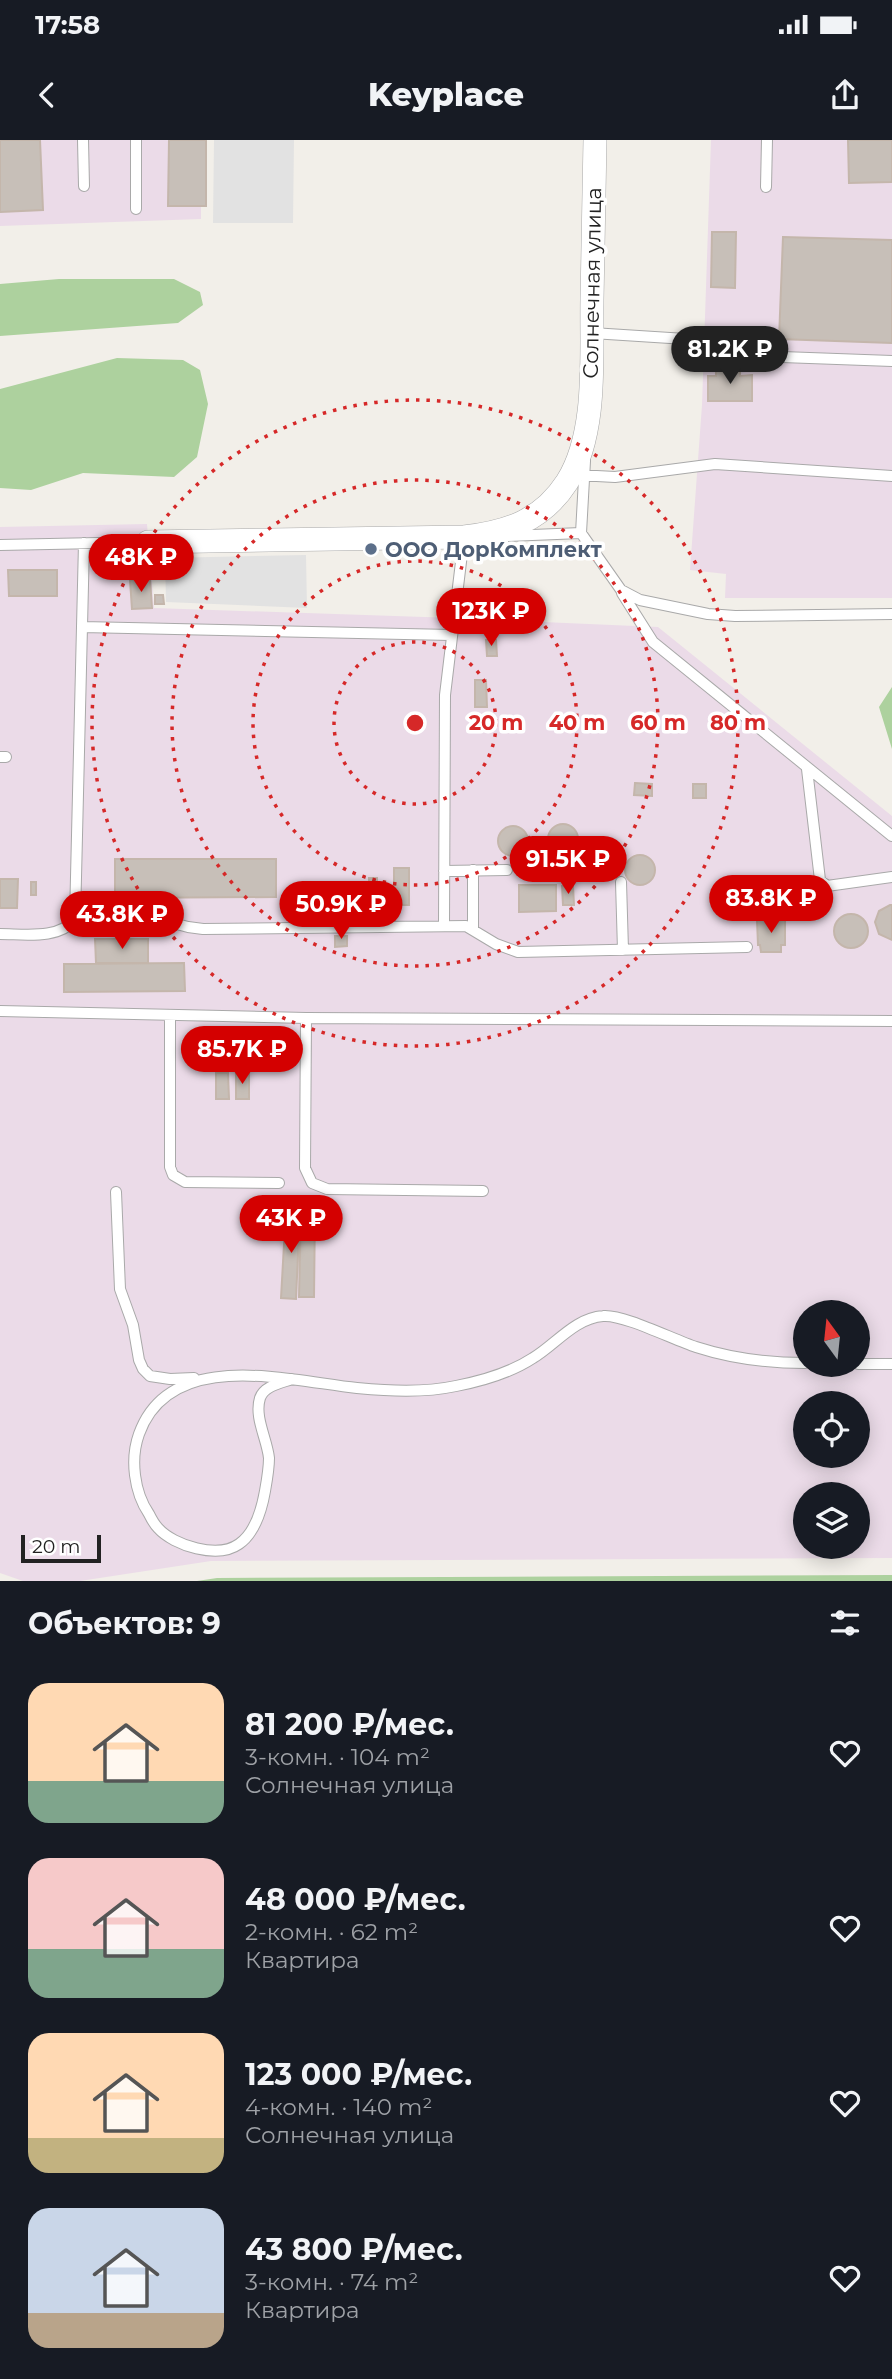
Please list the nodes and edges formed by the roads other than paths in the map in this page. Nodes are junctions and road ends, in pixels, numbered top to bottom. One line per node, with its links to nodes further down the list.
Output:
1 (83, 140): 5 (lane)
2 (136, 140): 7 (lane)
3 (595, 140): 8 (street, Солнечная улица)
4 (767, 140): 6 (lane)
5 (84, 186)
6 (766, 187)
7 (136, 209)
8 (592, 334): 9 (lane); 10 (street, Солнечная улица)
9 (892, 361)
10 (578, 475): 11 (lane); 12 (lane); 13 (street, Солнечная улица)
11 (892, 477)
12 (581, 534): 13 (lane); 17 (lane)
13 (464, 537): 14 (street, Солнечная улица); 20 (lane)
14 (148, 542): 15 (lane)
15 (84, 543): 16 (lane); 19 (lane)
16 (0, 545)
17 (621, 590): 18 (lane); 21 (lane)
18 (892, 614)
19 (82, 627): 20 (lane); 28 (lane)
20 (451, 635): 25 (lane)
21 (807, 769): 22 (lane); 26 (lane)
22 (892, 836)
23 (472, 870): 24 (lane); 25 (lane); 30 (lane)
24 (507, 870)
25 (444, 871): 29 (lane)
26 (892, 877)
27 (621, 882): 33 (lane)
28 (76, 913): 29 (lane); 31 (lane)
29 (444, 925): 30 (lane)
30 (473, 929): 33 (lane)
31 (0, 934)
32 (747, 947): 33 (lane)
33 (623, 950)
34 (0, 1011): 35 (lane)
35 (170, 1015): 36 (lane); 38 (lane)
36 (306, 1018): 37 (lane); 39 (lane)
37 (892, 1021)
38 (279, 1183)
39 (483, 1191)
40 (116, 1192): 44 (lane)
41 (793, 1362): 45 (lane)
42 (870, 1364): 43 (lane)
43 (892, 1364)
44 (231, 1376): 45 (lane); 45 (lane)
45 (292, 1379)

